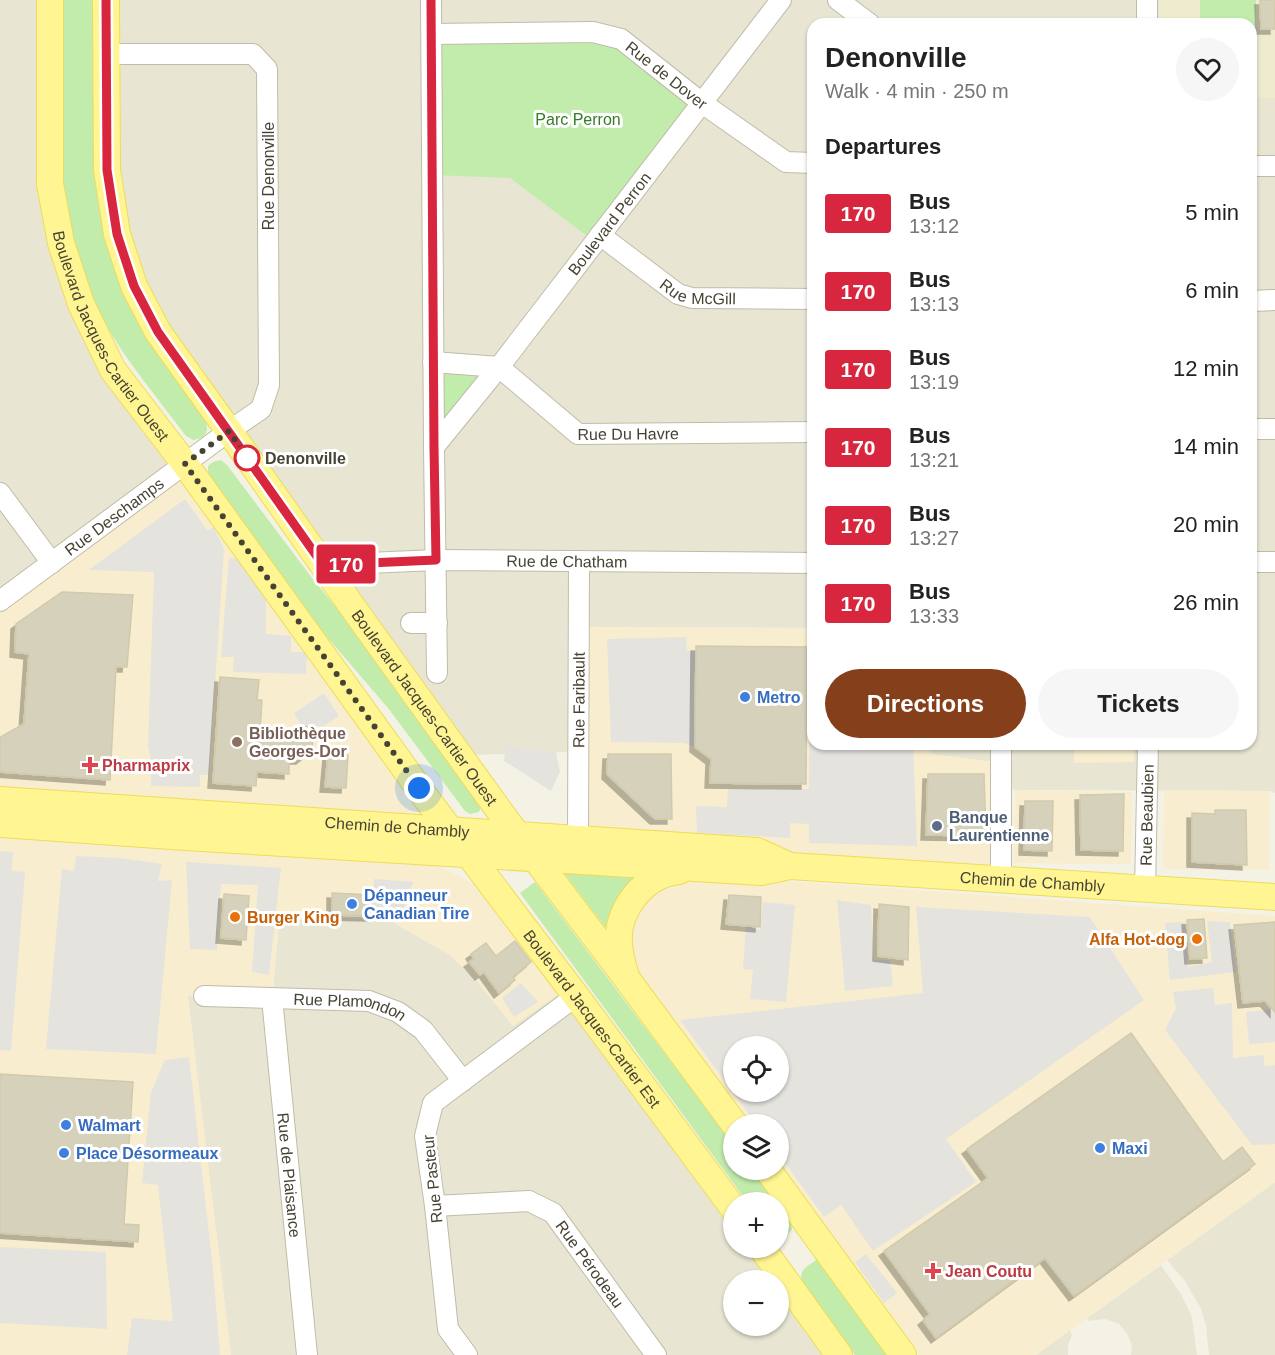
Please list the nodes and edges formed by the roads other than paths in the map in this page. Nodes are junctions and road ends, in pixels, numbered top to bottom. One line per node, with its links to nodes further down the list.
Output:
1 (50, 0): 26 (main road, Boulevard Jacques-Cartier Ouest)
2 (106, 0): 10 (main road, Boulevard Jacques-Cartier Ouest)
3 (431, 0): 9 (street)
4 (781, 0): 11 (street, Boulevard Perron)
5 (838, 0): 7 (street)
6 (1147, 0): 8 (street)
7 (862, 18)
8 (1147, 18)
9 (432, 34): 11 (street, Rue de Dover); 19 (street)
10 (106, 54): 23 (main road, Boulevard Jacques-Cartier Ouest); 23 (street, Rue Denonville)
11 (702, 103): 12 (street, Rue de Dover); 15 (street, Boulevard Perron)
12 (807, 163)
13 (1257, 166): 14 (street)
14 (1275, 166)
15 (600, 235): 16 (street, Rue McGill); 20 (street, Boulevard Perron)
16 (807, 298)
17 (1275, 300): 18 (street)
18 (1257, 301)
19 (433, 362): 20 (street); 25 (street)
20 (499, 367): 24 (street, Rue Du Havre); 25 (street, Boulevard Perron)
21 (1257, 429): 22 (street)
22 (1275, 429)
23 (229, 431): 26 (street, Rue Deschamps); 34 (main road, Boulevard Jacques-Cartier Ouest)
24 (807, 432)
25 (434, 447): 28 (street)
26 (185, 464): 32 (street, Rue Deschamps); 41 (main road, Boulevard Jacques-Cartier Ouest)
27 (0, 493): 32 (street)
28 (436, 560): 29 (street, Rue de Chatham); 34 (street, Rue de Chatham); 37 (street)
29 (579, 561): 33 (street, Rue de Chatham); 47 (street, Rue Faribault)
30 (1257, 562): 31 (street)
31 (1275, 562)
32 (52, 563): 35 (street, Rue Deschamps)
33 (807, 563)
34 (323, 565): 46 (main road, Boulevard Jacques-Cartier Ouest)
35 (0, 601)
36 (411, 623): 37 (street)
37 (437, 623): 38 (street)
38 (437, 673)
39 (1001, 750): 52 (street)
40 (1148, 750): 53 (street, Rue Beaubien)
41 (426, 798): 44 (main road); 45 (main road, Boulevard Jacques-Cartier Ouest)
42 (0, 800): 44 (main road, Chemin de Chambly)
43 (0, 824): 48 (main road, Chemin de Chambly)
44 (415, 828): 45 (main road, Chemin de Chambly)
45 (450, 830): 46 (main road, Chemin de Chambly); 48 (main road, Boulevard Jacques-Cartier Est)
46 (516, 834): 47 (main road, Chemin de Chambly); 49 (main road)
47 (578, 838): 50 (main road, Chemin de Chambly)
48 (468, 855): 49 (main road, Chemin de Chambly); 57 (main road, Boulevard Jacques-Cartier Est)
49 (536, 859): 51 (main road, Chemin de Chambly); 55 (main road)
50 (790, 866): 51 (main road, Chemin de Chambly); 52 (main road, Chemin de Chambly)
51 (690, 868): 55 (main road)
52 (1001, 879): 53 (main road, Chemin de Chambly)
53 (1145, 888): 54 (main road, Chemin de Chambly)
54 (1275, 897)
55 (627, 980): 60 (main road)
56 (204, 996): 58 (street, Rue Plamondon)
57 (576, 996): 59 (street, Rue Pasteur); 62 (main road, Boulevard Jacques-Cartier Est)
58 (272, 998): 59 (street, Rue Plamondon); 65 (street, Rue de Plaisance)
59 (463, 1082): 63 (street, Rue Pasteur)
60 (727, 1114)
61 (775, 1180): 69 (main road)
62 (723, 1194)
63 (435, 1206): 66 (street, Rue Pasteur); 67 (street, Rue Pérodeau)
64 (769, 1258): 68 (main road)
65 (307, 1355)
66 (467, 1355)
67 (656, 1355)
68 (839, 1355)
69 (903, 1355)

